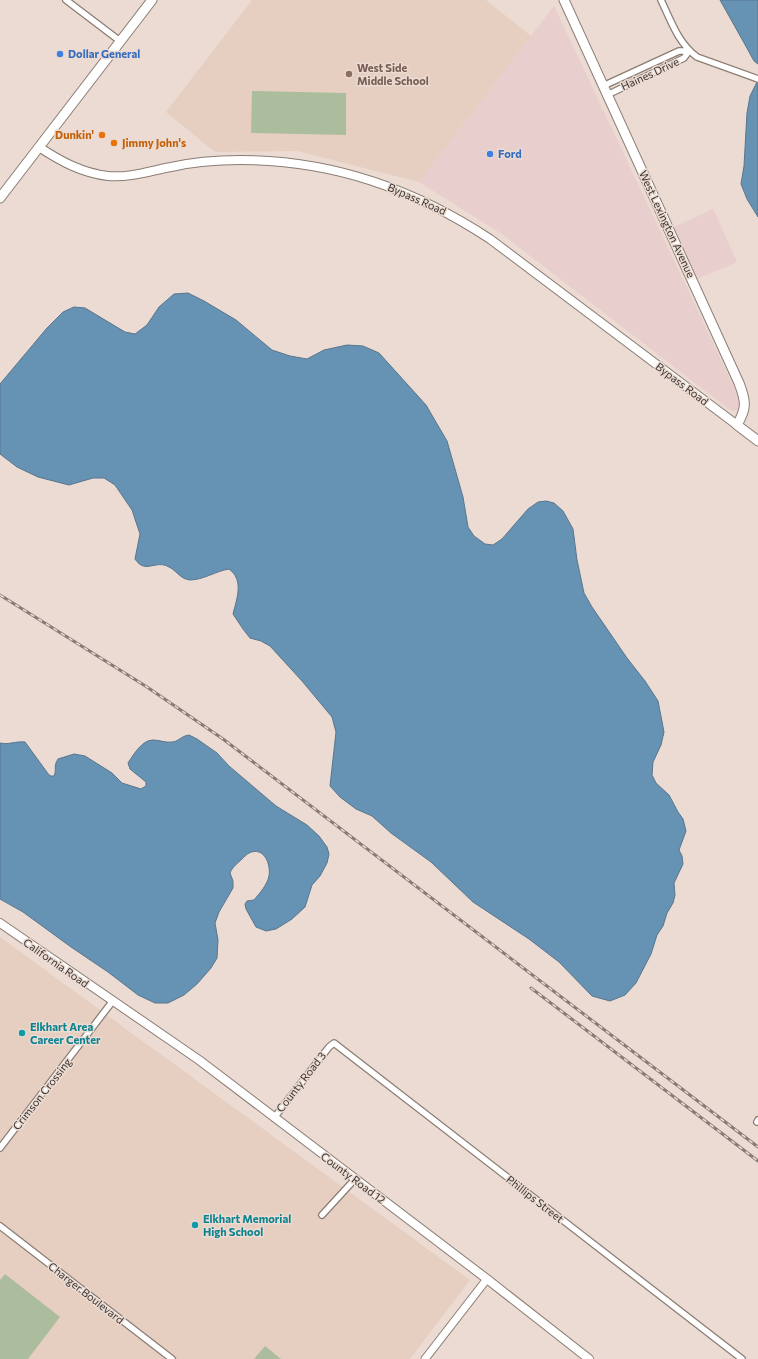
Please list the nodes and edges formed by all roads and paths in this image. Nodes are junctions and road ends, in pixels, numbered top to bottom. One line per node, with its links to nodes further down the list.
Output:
1 (66, 0): 5 (street)
2 (152, 0): 5 (main road)
3 (564, 0): 8 (main road, West Lexington Avenue)
4 (661, 0): 6 (street, Haines Drive)
5 (120, 41): 9 (main road)
6 (689, 51): 7 (street); 8 (street, Haines Drive); 8 (street, Haines Drive)
7 (758, 79)
8 (605, 90): 11 (main road, West Lexington Avenue)
9 (39, 147): 10 (main road); 11 (main road, Bypass Road)
10 (0, 198)
11 (737, 425): 12 (main road)
12 (758, 441)
13 (0, 923): 14 (main road, California Road)
14 (112, 1002): 16 (main road, County Road 12); 17 (street, Crimson Crossing)
15 (329, 1047): 16 (street, County Road 3); 25 (street, Phillips Street)
16 (274, 1118): 18 (main road, County Road 12)
17 (0, 1148)
18 (355, 1179): 19 (street); 21 (main road, County Road 12)
19 (322, 1215)
20 (0, 1226): 22 (street, Charger Boulevard)
21 (487, 1279): 23 (street); 24 (main road, County Road 12)
22 (172, 1359)
23 (425, 1359)
24 (589, 1359)
25 (742, 1359)

